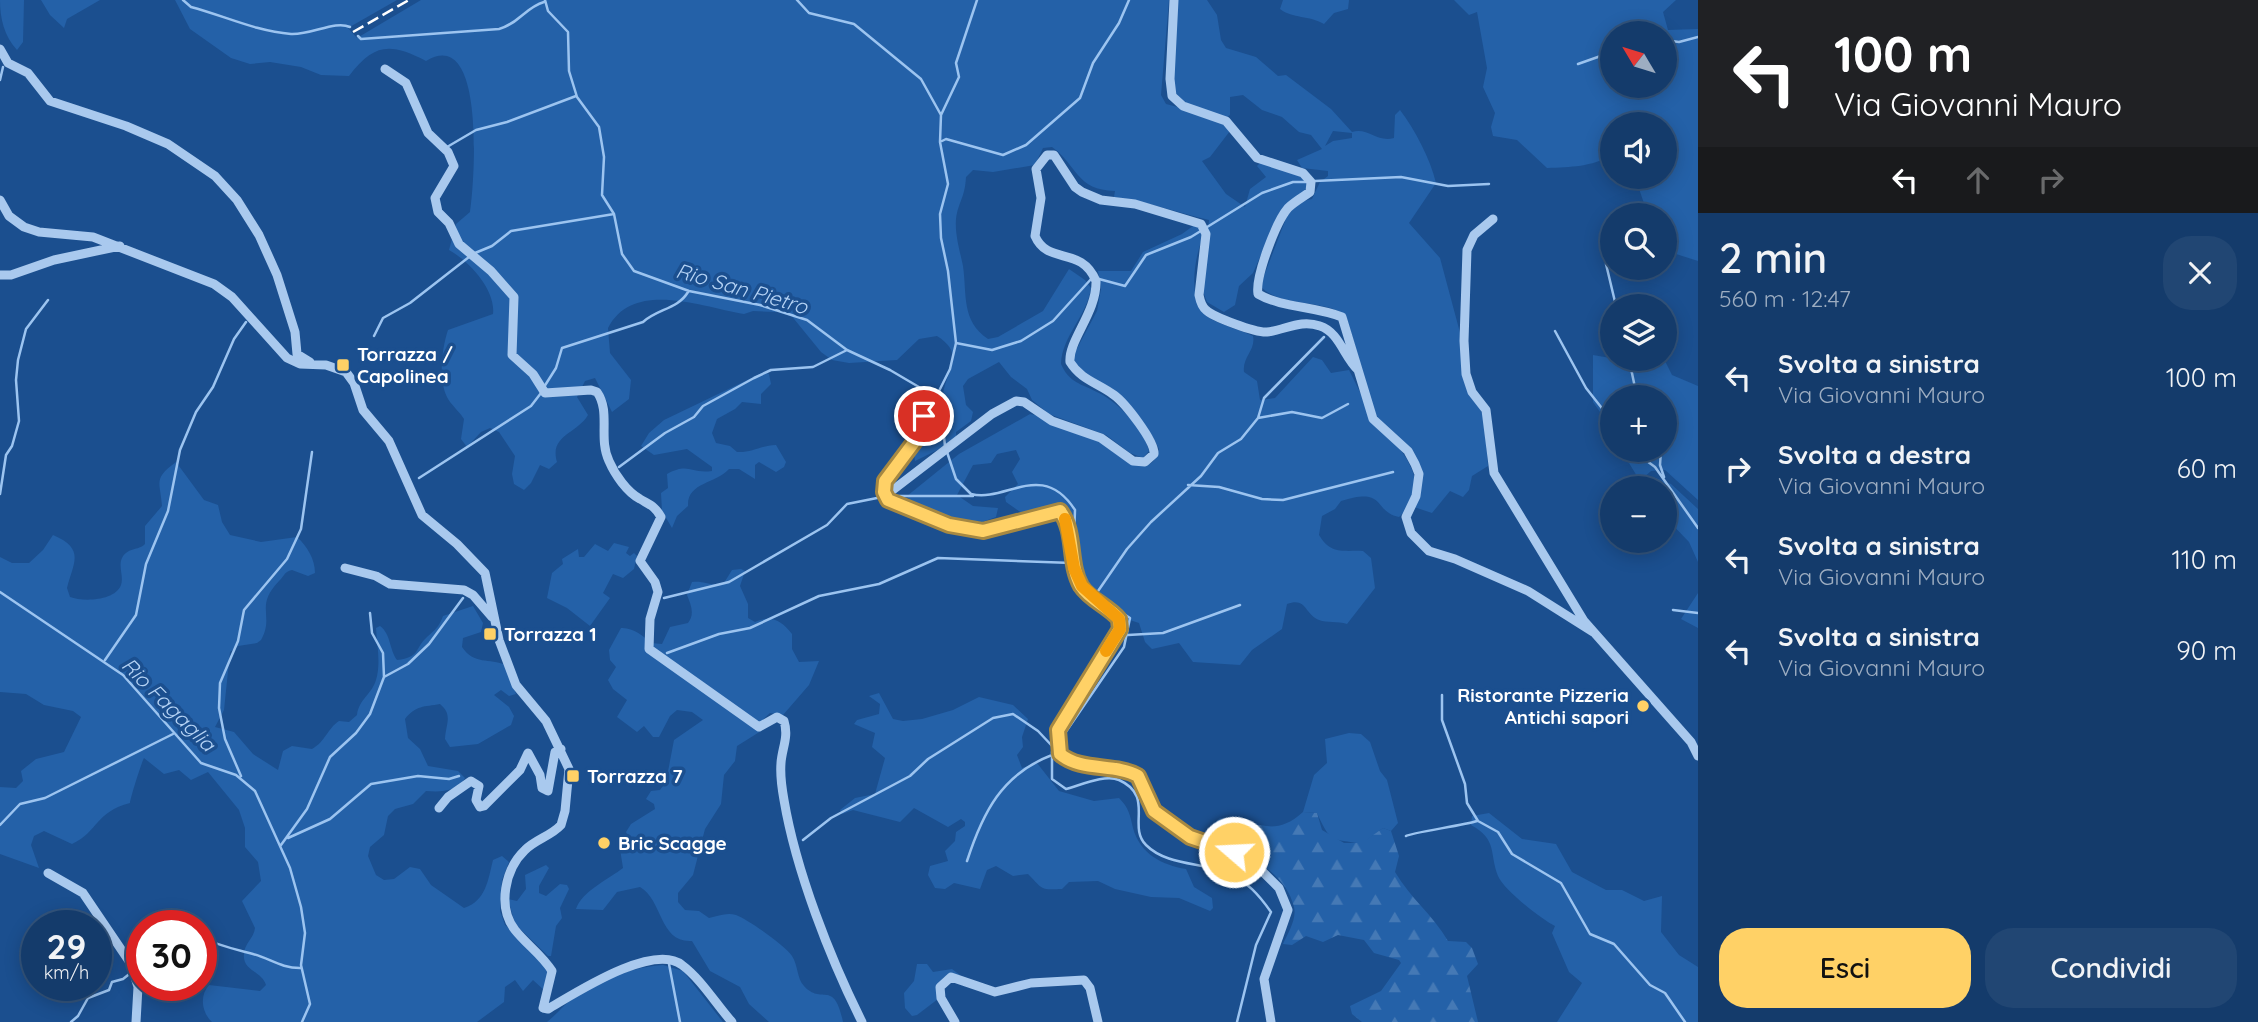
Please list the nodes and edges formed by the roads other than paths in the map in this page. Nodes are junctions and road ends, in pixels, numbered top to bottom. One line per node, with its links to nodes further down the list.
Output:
1 (1174, 0): 9 (street)
2 (0, 49): 8 (street)
3 (385, 69): 21 (street)
4 (0, 200): 6 (street)
5 (1493, 219): 14 (street)
6 (122, 246): 7 (street); 8 (street)
7 (0, 275)
8 (315, 364): 13 (street)
9 (1358, 370): 11 (street); 14 (street)
10 (923, 409): 11 (street)
11 (885, 496): 24 (street)
12 (345, 568): 13 (street)
13 (496, 628): 15 (street)
14 (1593, 632): 16 (street)
15 (561, 749): 17 (street); 20 (street)
16 (1698, 756)
17 (439, 808)
18 (48, 873): 19 (street)
19 (136, 1022)
20 (732, 1022)
21 (862, 1022)
22 (955, 1022): 23 (street)
23 (1098, 1022)
24 (1271, 1022)

